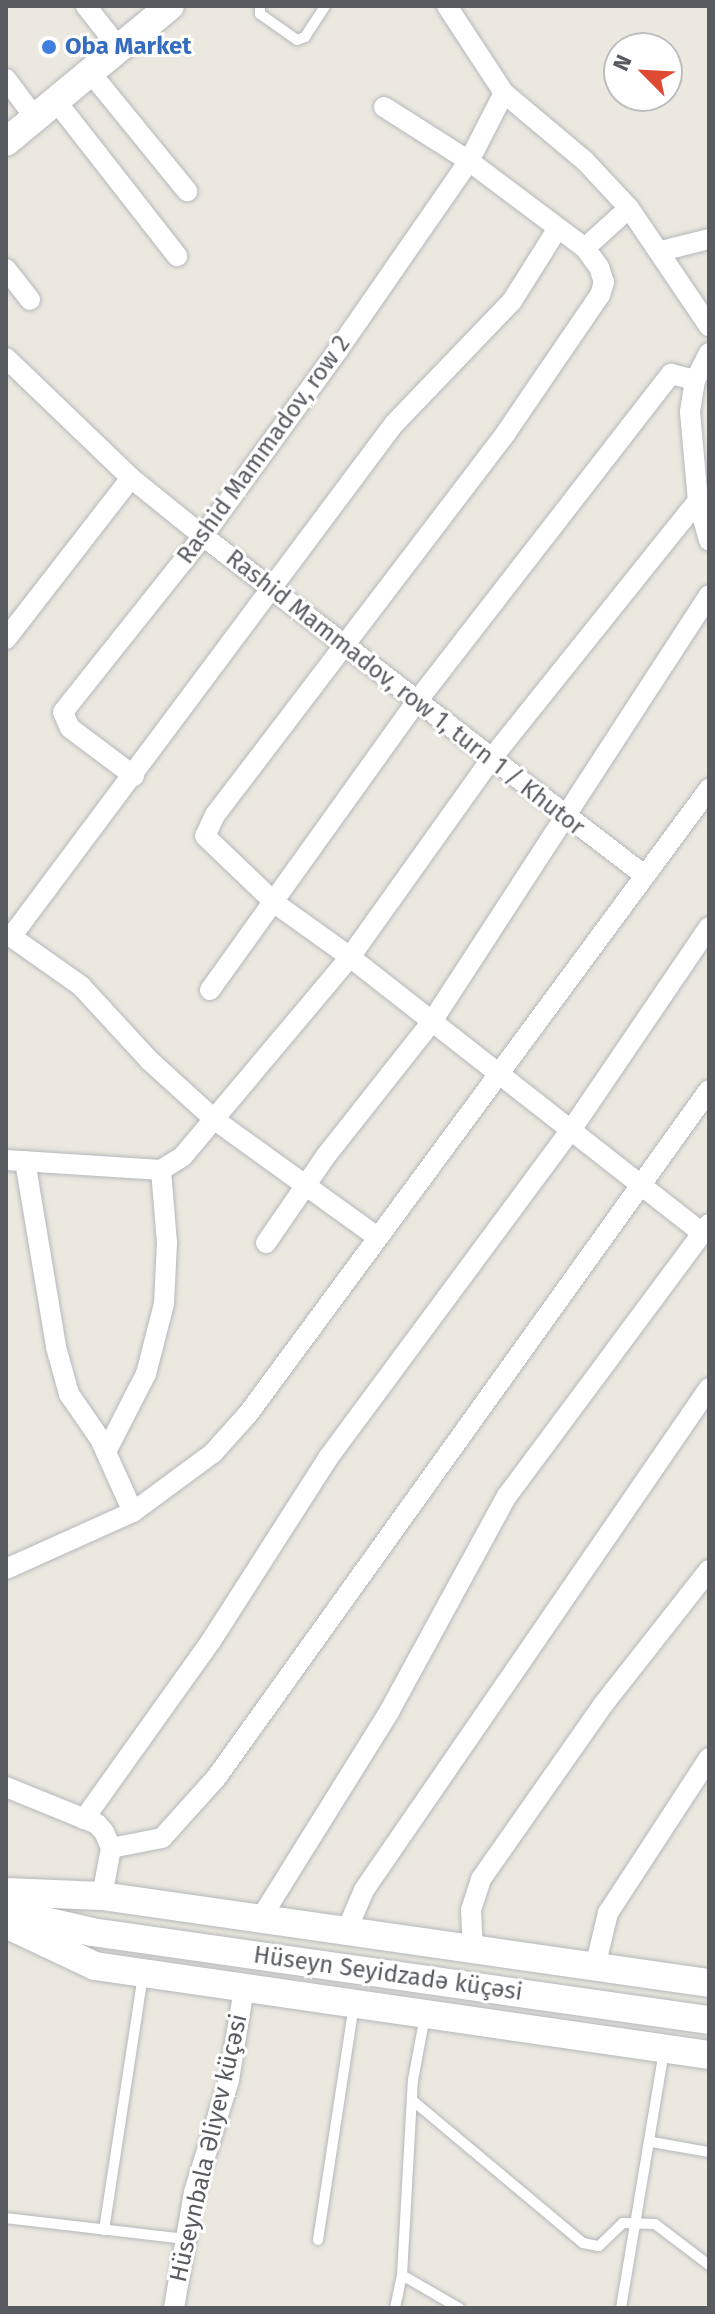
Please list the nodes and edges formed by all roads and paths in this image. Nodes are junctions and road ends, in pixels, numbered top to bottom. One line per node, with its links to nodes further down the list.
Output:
1 (86, 6): 6 (street)
2 (170, 6): 6 (street)
3 (260, 6): 4 (lane)
4 (325, 6)
5 (447, 6): 9 (street)
6 (119, 48): 7 (street)
7 (90, 72): 11 (street); 14 (street)
8 (6, 79): 11 (street)
9 (504, 93): 13 (street, Rashid Mammadov, row 2); 15 (street)
10 (384, 107): 13 (street)
11 (46, 110): 12 (street); 20 (street)
12 (6, 142)
13 (469, 161): 16 (street); 29 (street, Rashid Mammadov, row 2)
14 (187, 191)
15 (629, 208): 18 (street); 19 (street)
16 (558, 228): 18 (street); 31 (street)
17 (709, 239): 19 (street)
18 (585, 248): 34 (street)
19 (661, 251): 23 (street)
20 (177, 256)
21 (6, 269): 22 (street)
22 (30, 300)
23 (709, 326)
24 (709, 353): 26 (street)
25 (6, 358): 27 (street, Rashid Mammadov, row 1, turn 1 / Khutor)
26 (695, 380): 28 (street); 35 (street)
27 (131, 478): 29 (street, Rashid Mammadov, row 1, turn 1 / Khutor); 33 (street)
28 (698, 501): 30 (street); 36 (street)
29 (203, 536): 31 (street, Rashid Mammadov, row 1, turn 1 / Khutor); 37 (street, Rashid Mammadov, row 2)
30 (709, 540)
31 (272, 590): 34 (street, Rashid Mammadov, row 1, turn 1 / Khutor); 37 (street)
32 (709, 595): 39 (street)
33 (6, 639)
34 (347, 647): 35 (street, Rashid Mammadov, row 1, turn 1 / Khutor); 41 (street)
35 (418, 700): 36 (street, Rashid Mammadov, row 1, turn 1 / Khutor); 41 (street)
36 (491, 759): 39 (street, Rashid Mammadov, row 1, turn 1 / Khutor); 44 (street)
37 (134, 776): 43 (street)
38 (709, 789): 40 (street)
39 (564, 816): 40 (street, Rashid Mammadov, row 1, turn 1 / Khutor); 46 (street)
40 (644, 875): 47 (street)
41 (276, 904): 44 (street); 45 (street)
42 (709, 927): 50 (street)
43 (9, 935): 49 (street)
44 (350, 957): 46 (street); 49 (street)
45 (210, 990)
46 (431, 1023): 47 (street); 54 (street)
47 (498, 1077): 50 (street); 56 (street)
48 (709, 1090): 53 (street)
49 (215, 1120): 52 (street); 54 (street)
50 (571, 1130): 53 (street); 65 (street)
51 (16, 1160): 52 (street); 59 (street)
52 (161, 1170): 59 (street)
53 (640, 1185): 55 (street); 66 (street)
54 (304, 1188): 56 (street); 57 (street)
55 (705, 1228): 70 (street)
56 (377, 1237): 60 (street)
57 (266, 1243)
58 (709, 1388): 72 (street)
59 (106, 1452): 60 (street)
60 (133, 1512): 61 (street)
61 (6, 1569)
62 (709, 1570): 73 (street)
63 (709, 1758): 74 (street)
64 (6, 1787): 65 (street)
65 (84, 1819): 66 (street)
66 (111, 1848): 68 (street)
67 (6, 1892): 68 (street)
68 (102, 1896): 70 (street)
69 (6, 1911): 80 (street, Hüseyn Seyidzadə küçəsi)
70 (259, 1921): 72 (street)
71 (6, 1924): 75 (street)
72 (345, 1934): 73 (street)
73 (473, 1952): 74 (street)
74 (595, 1967): 76 (street)
75 (143, 1974): 77 (street); 88 (lane)
76 (709, 1983)
77 (244, 1988): 78 (street); 89 (street, Hüseynbala Əliyev küçəsi)
78 (355, 2003): 79 (street); 90 (lane)
79 (426, 2014): 81 (street); 83 (lane)
80 (709, 2020)
81 (665, 2049): 82 (street); 84 (lane)
82 (709, 2055)
83 (412, 2100): 87 (lane); 92 (lane)
84 (652, 2142): 85 (lane); 87 (lane)
85 (709, 2152)
86 (6, 2218): 88 (lane)
87 (638, 2223): 91 (lane); 96 (lane)
88 (104, 2230): 89 (lane)
89 (185, 2239): 93 (street, Hüseynbala Əliyev küçəsi)
90 (318, 2240)
91 (709, 2265)
92 (402, 2275): 94 (lane); 95 (lane)
93 (174, 2308)
94 (395, 2308)
95 (459, 2308)
96 (621, 2308)

